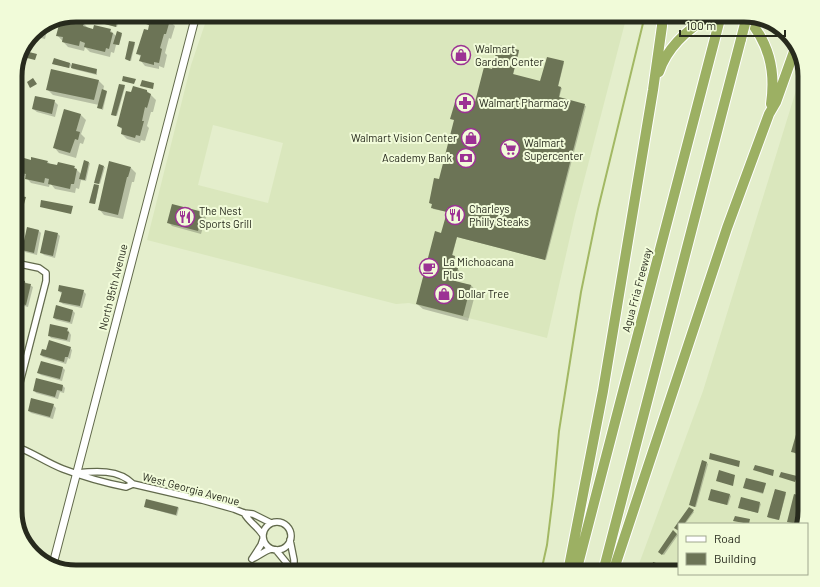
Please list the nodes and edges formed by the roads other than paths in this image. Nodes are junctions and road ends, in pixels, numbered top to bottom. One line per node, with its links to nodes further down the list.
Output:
1 (194, 22): 13 (street, North 95th Avenue)
2 (662, 22): 8 (highway)
3 (702, 22): 8 (highway)
4 (719, 22): 24 (highway, Agua Fria Freeway)
5 (745, 22): 25 (highway, bridge)
6 (750, 22): 9 (highway)
7 (793, 54): 9 (highway)
8 (653, 90): 23 (highway)
9 (769, 114): 26 (highway)
10 (22, 264): 11 (street)
11 (22, 375)
12 (22, 449): 13 (street, West Georgia Avenue)
13 (76, 473): 14 (street, West Georgia Avenue); 14 (street, West Georgia Avenue); 20 (street, North 95th Avenue)
14 (134, 484): 15 (street, West Georgia Avenue)
15 (244, 513): 16 (street, West Georgia Avenue); 17 (street, West Georgia Avenue)
16 (271, 523): 17 (street); 18 (street)
17 (263, 537): 19 (street); 19 (street)
18 (290, 539): 19 (street); 22 (street)
19 (273, 549): 21 (street)
20 (54, 560)
21 (287, 565)
22 (294, 565)
23 (569, 565)
24 (578, 565)
25 (605, 565)
26 (615, 565)

